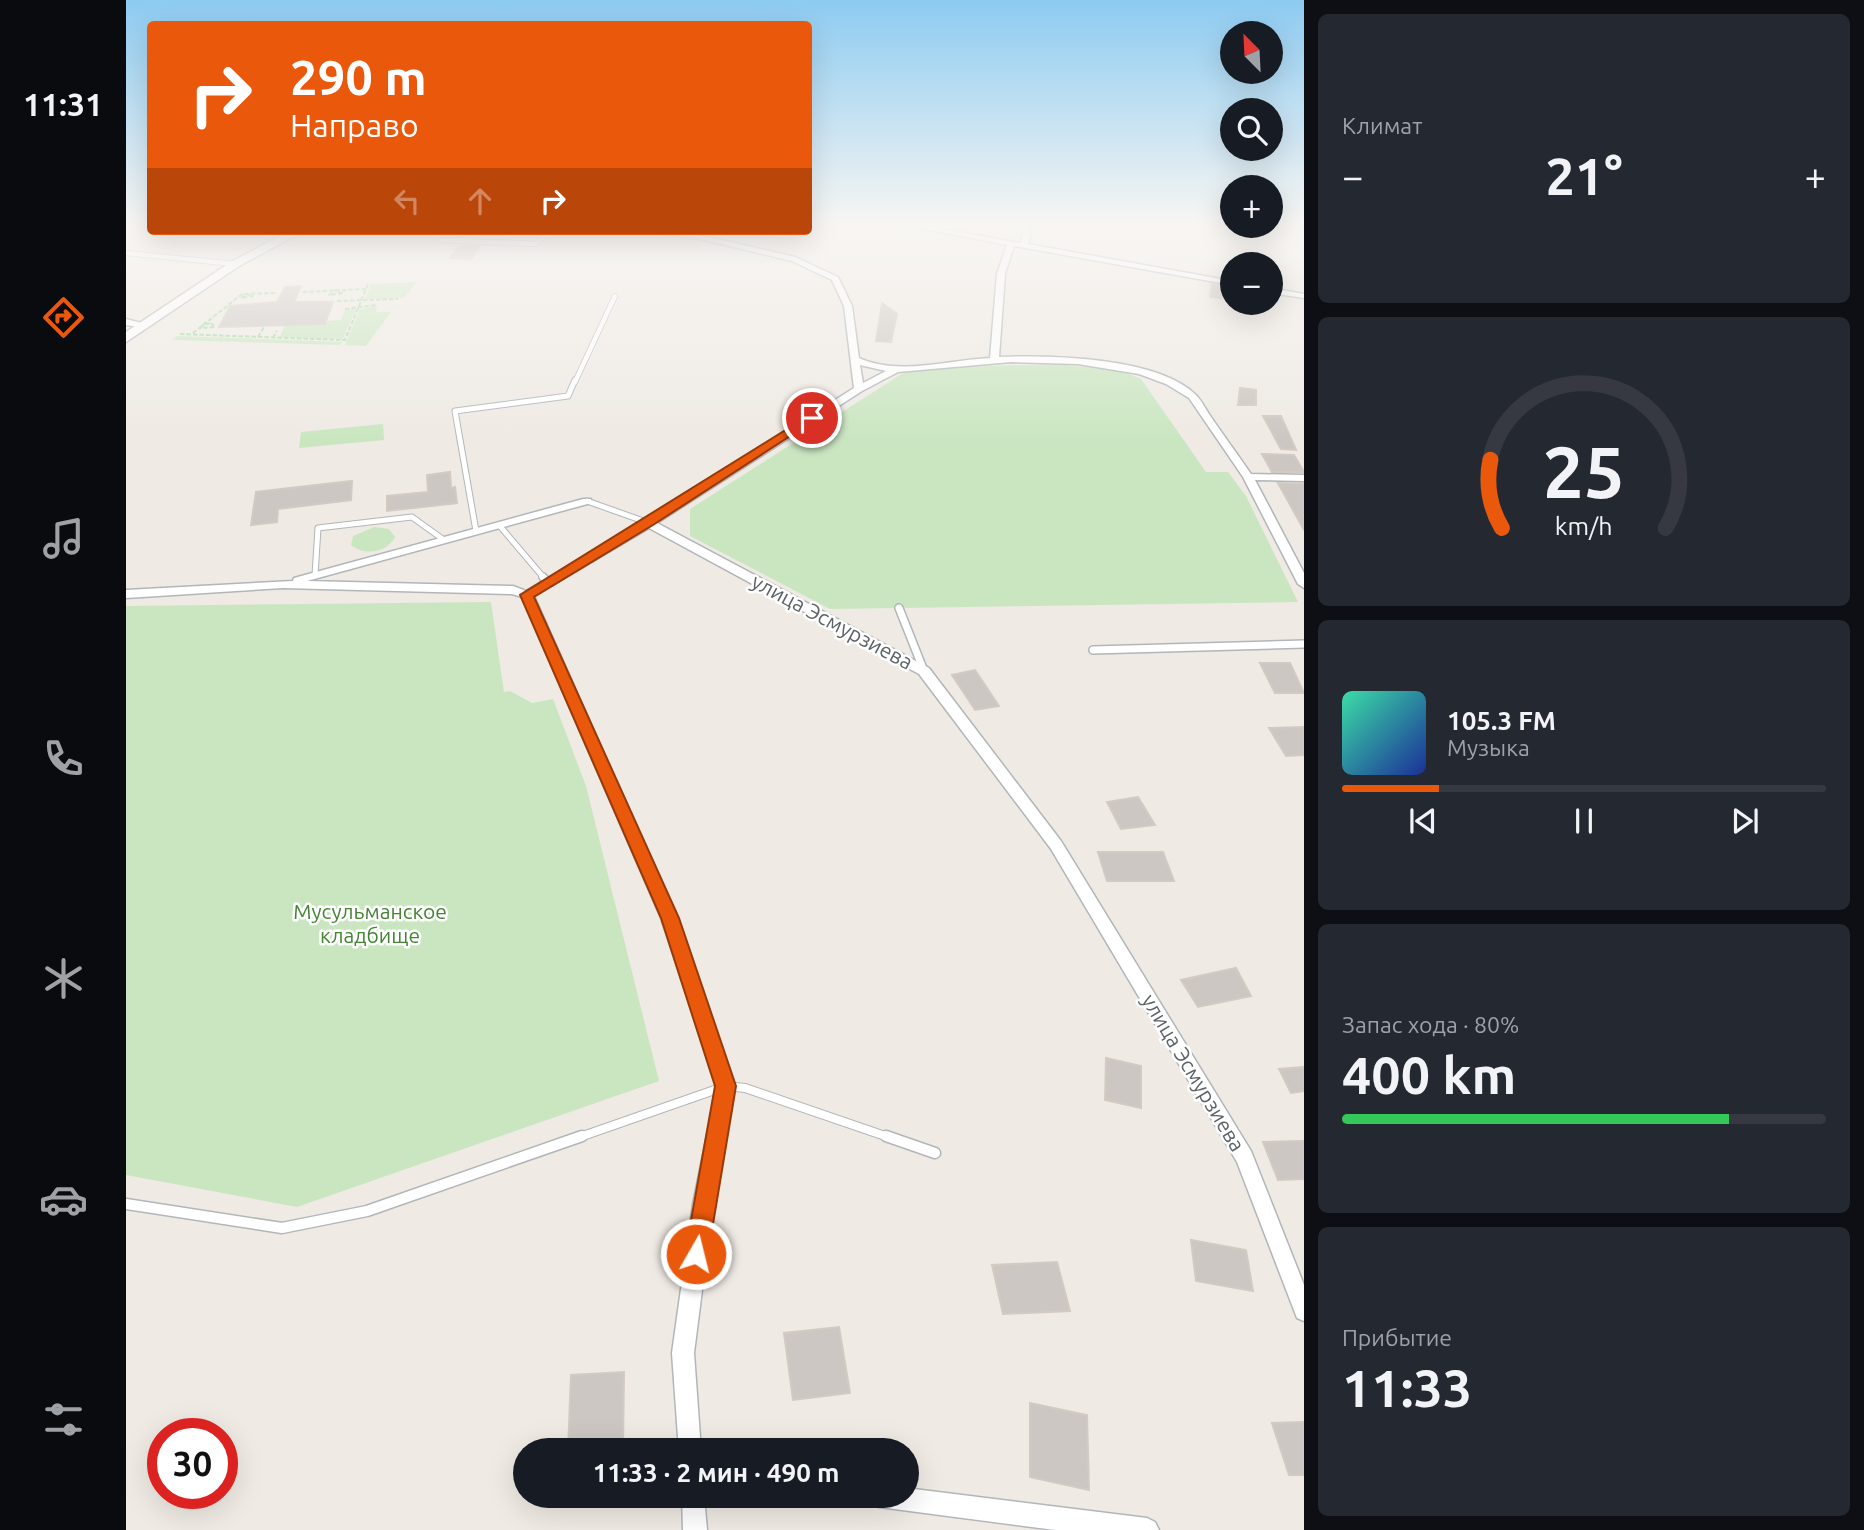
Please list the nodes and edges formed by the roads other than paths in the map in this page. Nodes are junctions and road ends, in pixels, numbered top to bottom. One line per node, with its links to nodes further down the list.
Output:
1 (187, 296): 6 (street)
2 (615, 296): 17 (lane)
3 (843, 296): 8 (street)
4 (999, 296): 9 (street)
5 (126, 322): 6 (street)
6 (145, 325): 7 (street)
7 (126, 338)
8 (855, 359): 10 (street); 11 (street)
9 (994, 359): 10 (street); 12 (street)
10 (895, 370): 11 (street)
11 (859, 388): 15 (street)
12 (1248, 477): 13 (street); 22 (street)
13 (1304, 478)
14 (587, 501): 15 (lane); 16 (street)
15 (649, 523): 20 (street); 28 (street, улица Эсмурзиева)
16 (499, 525): 17 (street); 20 (lane)
17 (476, 531): 18 (street)
18 (444, 540): 19 (street); 19 (lane)
19 (315, 575): 21 (street)
20 (548, 583): 24 (street)
21 (283, 584): 23 (street); 24 (street)
22 (1304, 584)
23 (126, 594)
24 (527, 595): 29 (street)
25 (899, 608): 28 (lane)
26 (1304, 644): 27 (lane)
27 (1093, 650)
28 (924, 671): 32 (street, улица Эсмурзиева)
29 (726, 1086): 30 (lane); 31 (lane); 33 (street)
30 (935, 1153)
31 (126, 1203)
32 (1304, 1311)
33 (689, 1438)
34 (919, 1501): 37 (street)
35 (694, 1508): 36 (street)
36 (695, 1530)
37 (1147, 1530)

